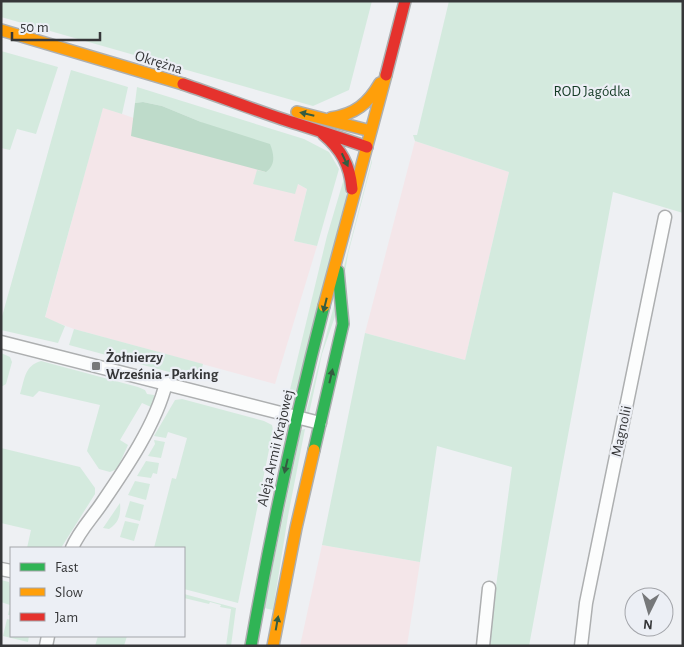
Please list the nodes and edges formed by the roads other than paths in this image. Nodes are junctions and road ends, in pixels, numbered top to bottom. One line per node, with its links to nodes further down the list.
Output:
1 (405, 1): 3 (street, Aleja Armii Krajowej)
2 (1, 30): 4 (street, Okrężna)
3 (389, 65): 5 (street); 7 (street, Aleja Armii Krajowej)
4 (221, 96): 5 (street, Okrężna, one-way to 4); 6 (street, Okrężna)
5 (325, 118): 7 (street, Okrężna)
6 (317, 129): 7 (street, Okrężna); 8 (street, one-way to 8)
7 (369, 139): 8 (street, Aleja Armii Krajowej)
8 (352, 202): 10 (street, Aleja Armii Krajowej)
9 (665, 217): 20 (street, Magnolii)
10 (337, 258): 13 (street, Aleja Armii Krajowej, one-way to 13); 14 (street, Aleja Armii Krajowej, one-way to 10)
11 (1, 342): 12 (street)
12 (166, 383): 13 (street); 15 (street)
13 (297, 418): 14 (street); 17 (street, Aleja Armii Krajowej, one-way to 17)
14 (320, 423): 18 (street, Aleja Armii Krajowej, one-way to 14)
15 (72, 547)
16 (489, 588): 19 (street)
17 (251, 646)
18 (273, 646)
19 (483, 646)
20 (581, 646)

